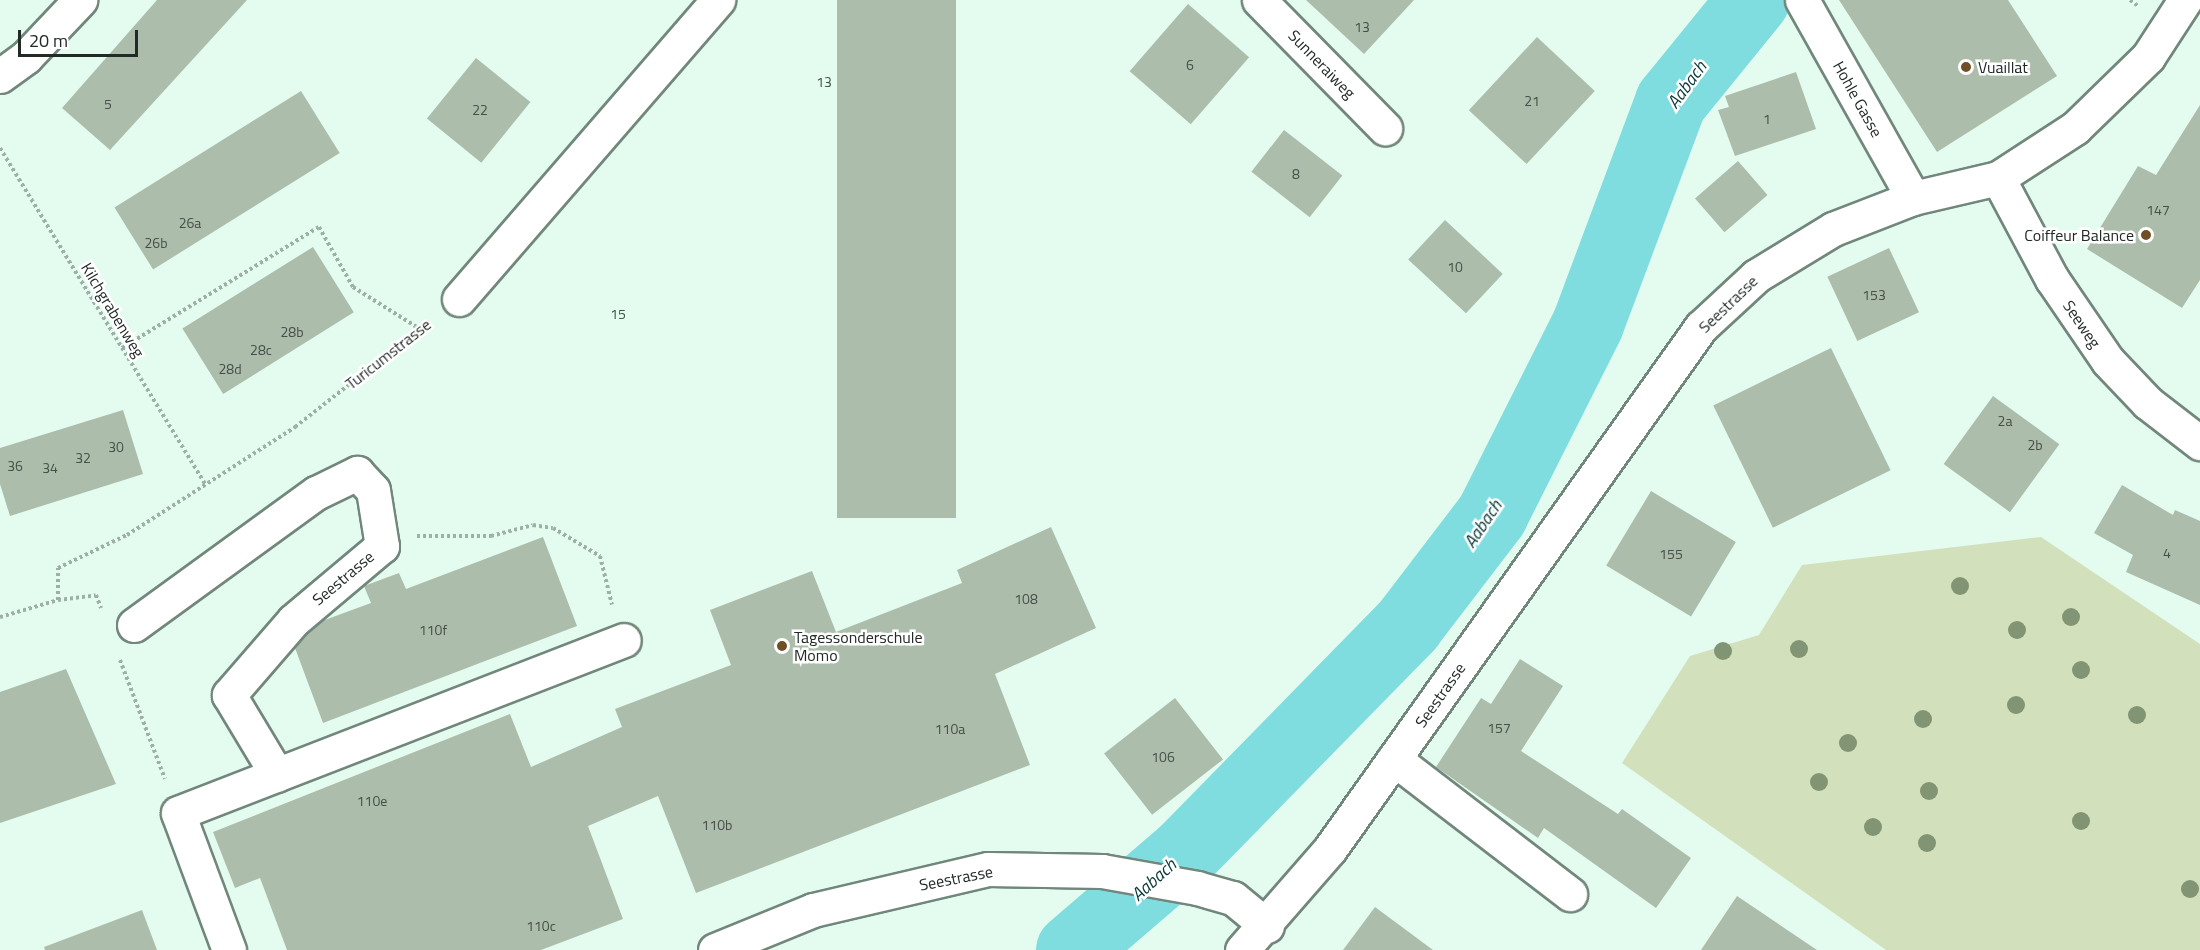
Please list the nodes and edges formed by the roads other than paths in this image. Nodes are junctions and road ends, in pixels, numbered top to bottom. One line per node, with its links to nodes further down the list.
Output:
1 (80, 0): 6 (street)
2 (718, 0): 10 (street)
3 (1259, 0): 7 (street, Sunneraiweg)
4 (2185, 0): 8 (street, Seestrasse)
5 (1805, 4): 9 (street, Hohle Gasse)
6 (0, 76)
7 (1385, 128)
8 (1998, 177): 9 (street, Seestrasse); 11 (street, Seeweg)
9 (1913, 198): 14 (street, Seestrasse)
10 (459, 299)
11 (2200, 443)
12 (118, 630): 15 (street, Seestrasse)
13 (624, 640): 15 (street)
14 (1394, 759): 16 (street); 17 (street, Seestrasse)
15 (277, 775): 18 (street)
16 (1570, 894)
17 (1267, 926): 19 (street, Seestrasse); 20 (street, Seestrasse)
18 (229, 950)
19 (715, 950)
20 (1242, 950)

